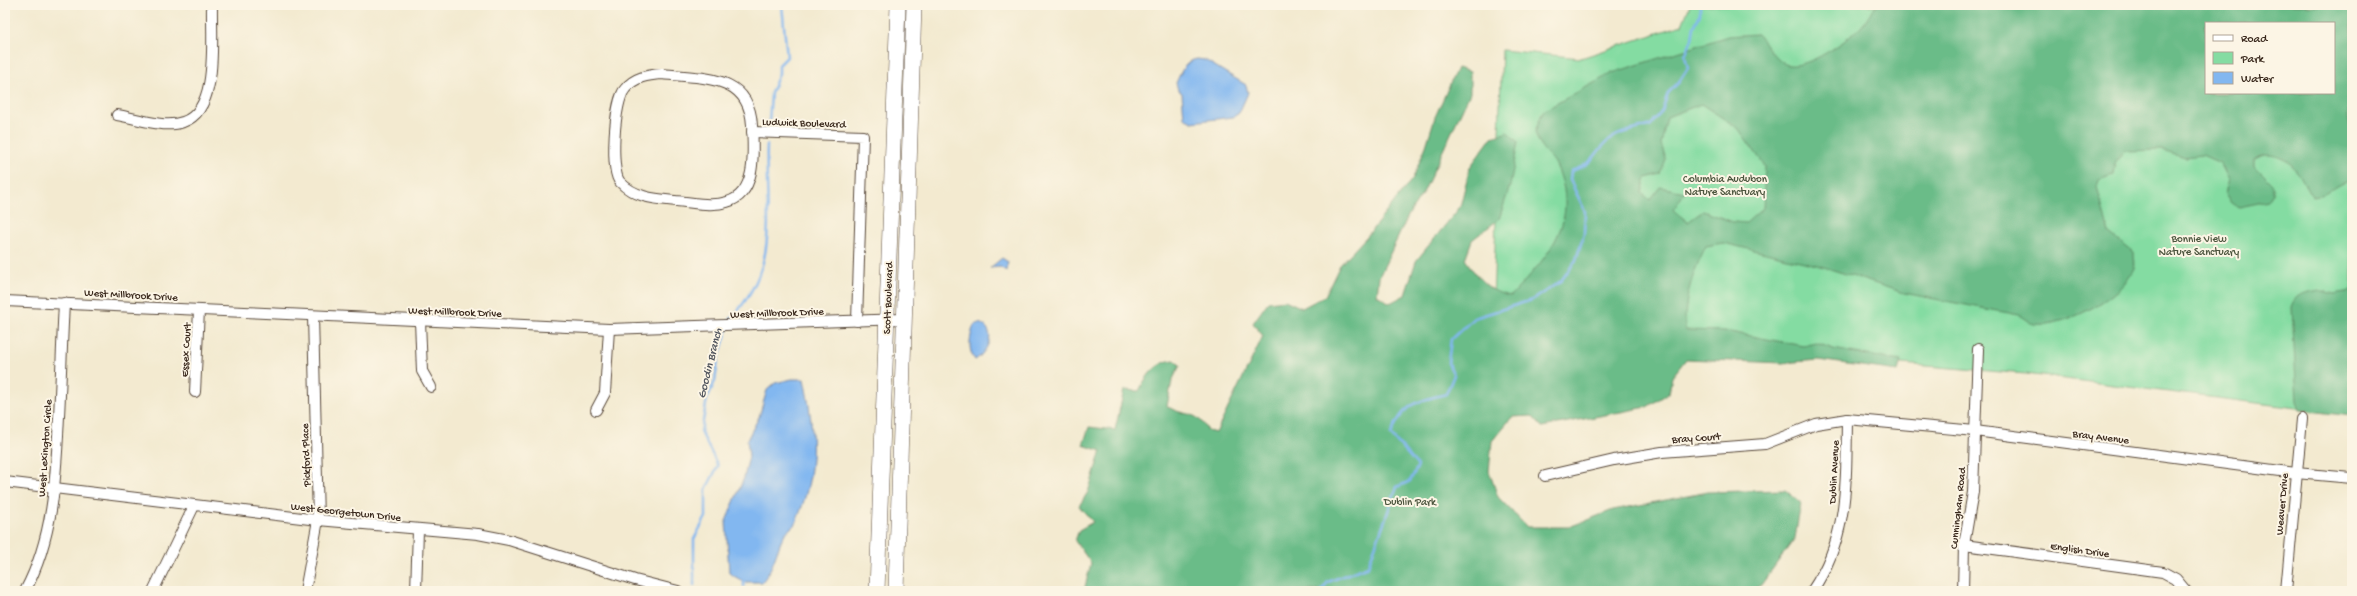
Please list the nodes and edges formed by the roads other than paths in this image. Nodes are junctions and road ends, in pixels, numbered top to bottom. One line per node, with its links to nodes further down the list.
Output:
1 (212, 5): 4 (street)
2 (898, 5): 11 (main road, Scott Boulevard)
3 (914, 5): 10 (main road, Scott Boulevard)
4 (116, 115)
5 (752, 132): 5 (street, Ludwick Boulevard); 13 (street, Ludwick Boulevard)
6 (5, 301): 7 (street, West Millbrook Drive)
7 (64, 303): 8 (street, West Millbrook Drive); 26 (street, West Lexington Circle)
8 (199, 310): 9 (street, West Millbrook Drive); 17 (street, Essex Court)
9 (313, 316): 12 (street, West Millbrook Drive); 28 (street, Pickford Place)
10 (903, 319): 11 (street, West Millbrook Drive); 37 (main road, Scott Boulevard)
11 (887, 320): 13 (street, West Millbrook Drive); 36 (main road, Scott Boulevard)
12 (420, 321): 14 (street, West Millbrook Drive); 16 (street)
13 (857, 321): 14 (street, West Millbrook Drive)
14 (609, 329): 18 (street)
15 (1978, 349): 21 (street, Cunningham Road)
16 (430, 387)
17 (195, 392)
18 (596, 410)
19 (1847, 418): 21 (street, Bray Avenue); 23 (street, Bray Court); 38 (street, Dublin Avenue)
20 (2302, 419): 22 (street, Weaver Drive)
21 (1975, 431): 22 (street, Bray Avenue); 30 (street, Cunningham Road)
22 (2296, 473): 24 (street, Bray Avenue); 41 (street, Weaver Drive)
23 (1545, 476)
24 (2352, 478)
25 (5, 482): 26 (street, West Georgetown Drive)
26 (56, 488): 27 (street, West Georgetown Drive); 31 (street, West Lexington Circle)
27 (194, 506): 28 (street, West Georgetown Drive); 32 (street)
28 (318, 520): 29 (street, West Georgetown Drive); 33 (street, Pickford Place)
29 (418, 530): 34 (street); 35 (street, West Georgetown Drive)
30 (1964, 545): 39 (street, Cunningham Road); 40 (street, English Drive)
31 (25, 591)
32 (154, 591)
33 (305, 591)
34 (416, 591)
35 (678, 591)
36 (877, 591)
37 (896, 591)
38 (1812, 591)
39 (1963, 591)
40 (2186, 591)
41 (2286, 591)

